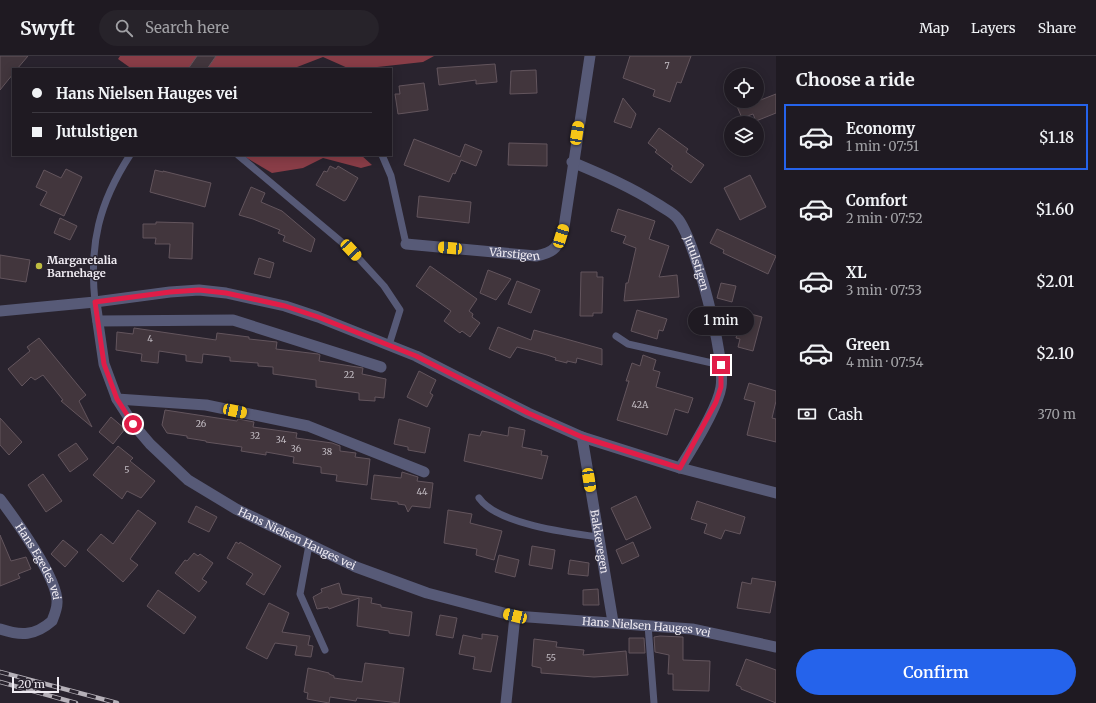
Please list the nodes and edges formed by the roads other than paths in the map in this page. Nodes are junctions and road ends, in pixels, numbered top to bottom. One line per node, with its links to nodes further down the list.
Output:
1 (590, 56): 5 (street, Vårstigen)
2 (129, 156): 7 (lane)
3 (239, 156): 11 (lane)
4 (382, 156): 6 (lane)
5 (572, 162): 6 (street, Vårstigen); 12 (street, Jutulstigen)
6 (406, 244)
7 (95, 302): 8 (street); 9 (street, Hans Nielsen Hauges vei); 11 (street)
8 (0, 311)
9 (98, 321): 13 (street); 14 (street, Hans Nielsen Hauges vei)
10 (616, 336): 12 (lane)
11 (389, 345): 15 (street)
12 (721, 365): 16 (street, Jutulstigen)
13 (381, 367)
14 (117, 399): 17 (street); 22 (street, Hans Nielsen Hauges vei)
15 (582, 437): 16 (street); 21 (street, Bakkevegen)
16 (680, 468): 18 (street)
17 (424, 472)
18 (776, 493)
19 (478, 498): 21 (lane)
20 (0, 499): 26 (street, Hans Egedes vei)
21 (599, 537): 24 (street, Bakkevegen)
22 (309, 545): 23 (street, Hans Nielsen Hauges vei); 28 (lane)
23 (515, 616): 24 (street, Hans Nielsen Hauges vei); 29 (street)
24 (613, 622): 25 (street, Hans Nielsen Hauges vei)
25 (648, 625): 27 (street, Hans Nielsen Hauges vei); 30 (lane)
26 (0, 629)
27 (776, 647)
28 (325, 650)
29 (506, 703)
30 (654, 703)

